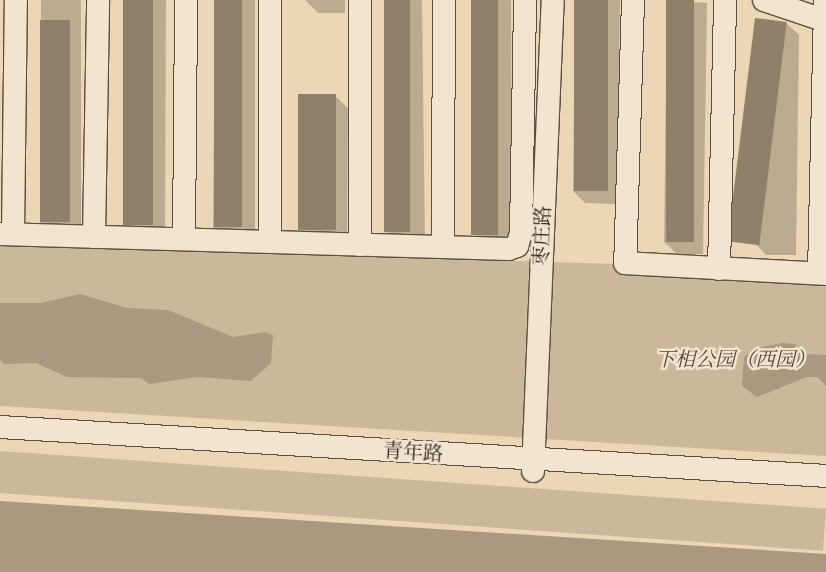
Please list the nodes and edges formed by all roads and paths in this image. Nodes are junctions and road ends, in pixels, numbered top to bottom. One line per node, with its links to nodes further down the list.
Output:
1 (16, 0): 13 (street)
2 (98, 0): 14 (street)
3 (186, 0): 15 (street)
4 (270, 0): 16 (street)
5 (360, 0): 17 (street)
6 (444, 0): 18 (street)
7 (525, 0): 18 (street)
8 (553, 0): 23 (street, 枣庄路)
9 (632, 0): 19 (street)
10 (725, 0): 19 (street)
11 (764, 0): 12 (street)
12 (825, 14): 20 (street)
13 (6, 234): 14 (street)
14 (94, 236): 15 (street)
15 (184, 239): 16 (street)
16 (270, 242): 17 (street)
17 (360, 244): 18 (street)
18 (442, 247)
19 (719, 269): 20 (street)
20 (822, 273)
21 (0, 428): 23 (street, 青年路)
22 (0, 439): 23 (street, 青年路)
23 (533, 466): 24 (street, 青年路); 25 (street, 青年路)
24 (826, 476)
25 (826, 487)

